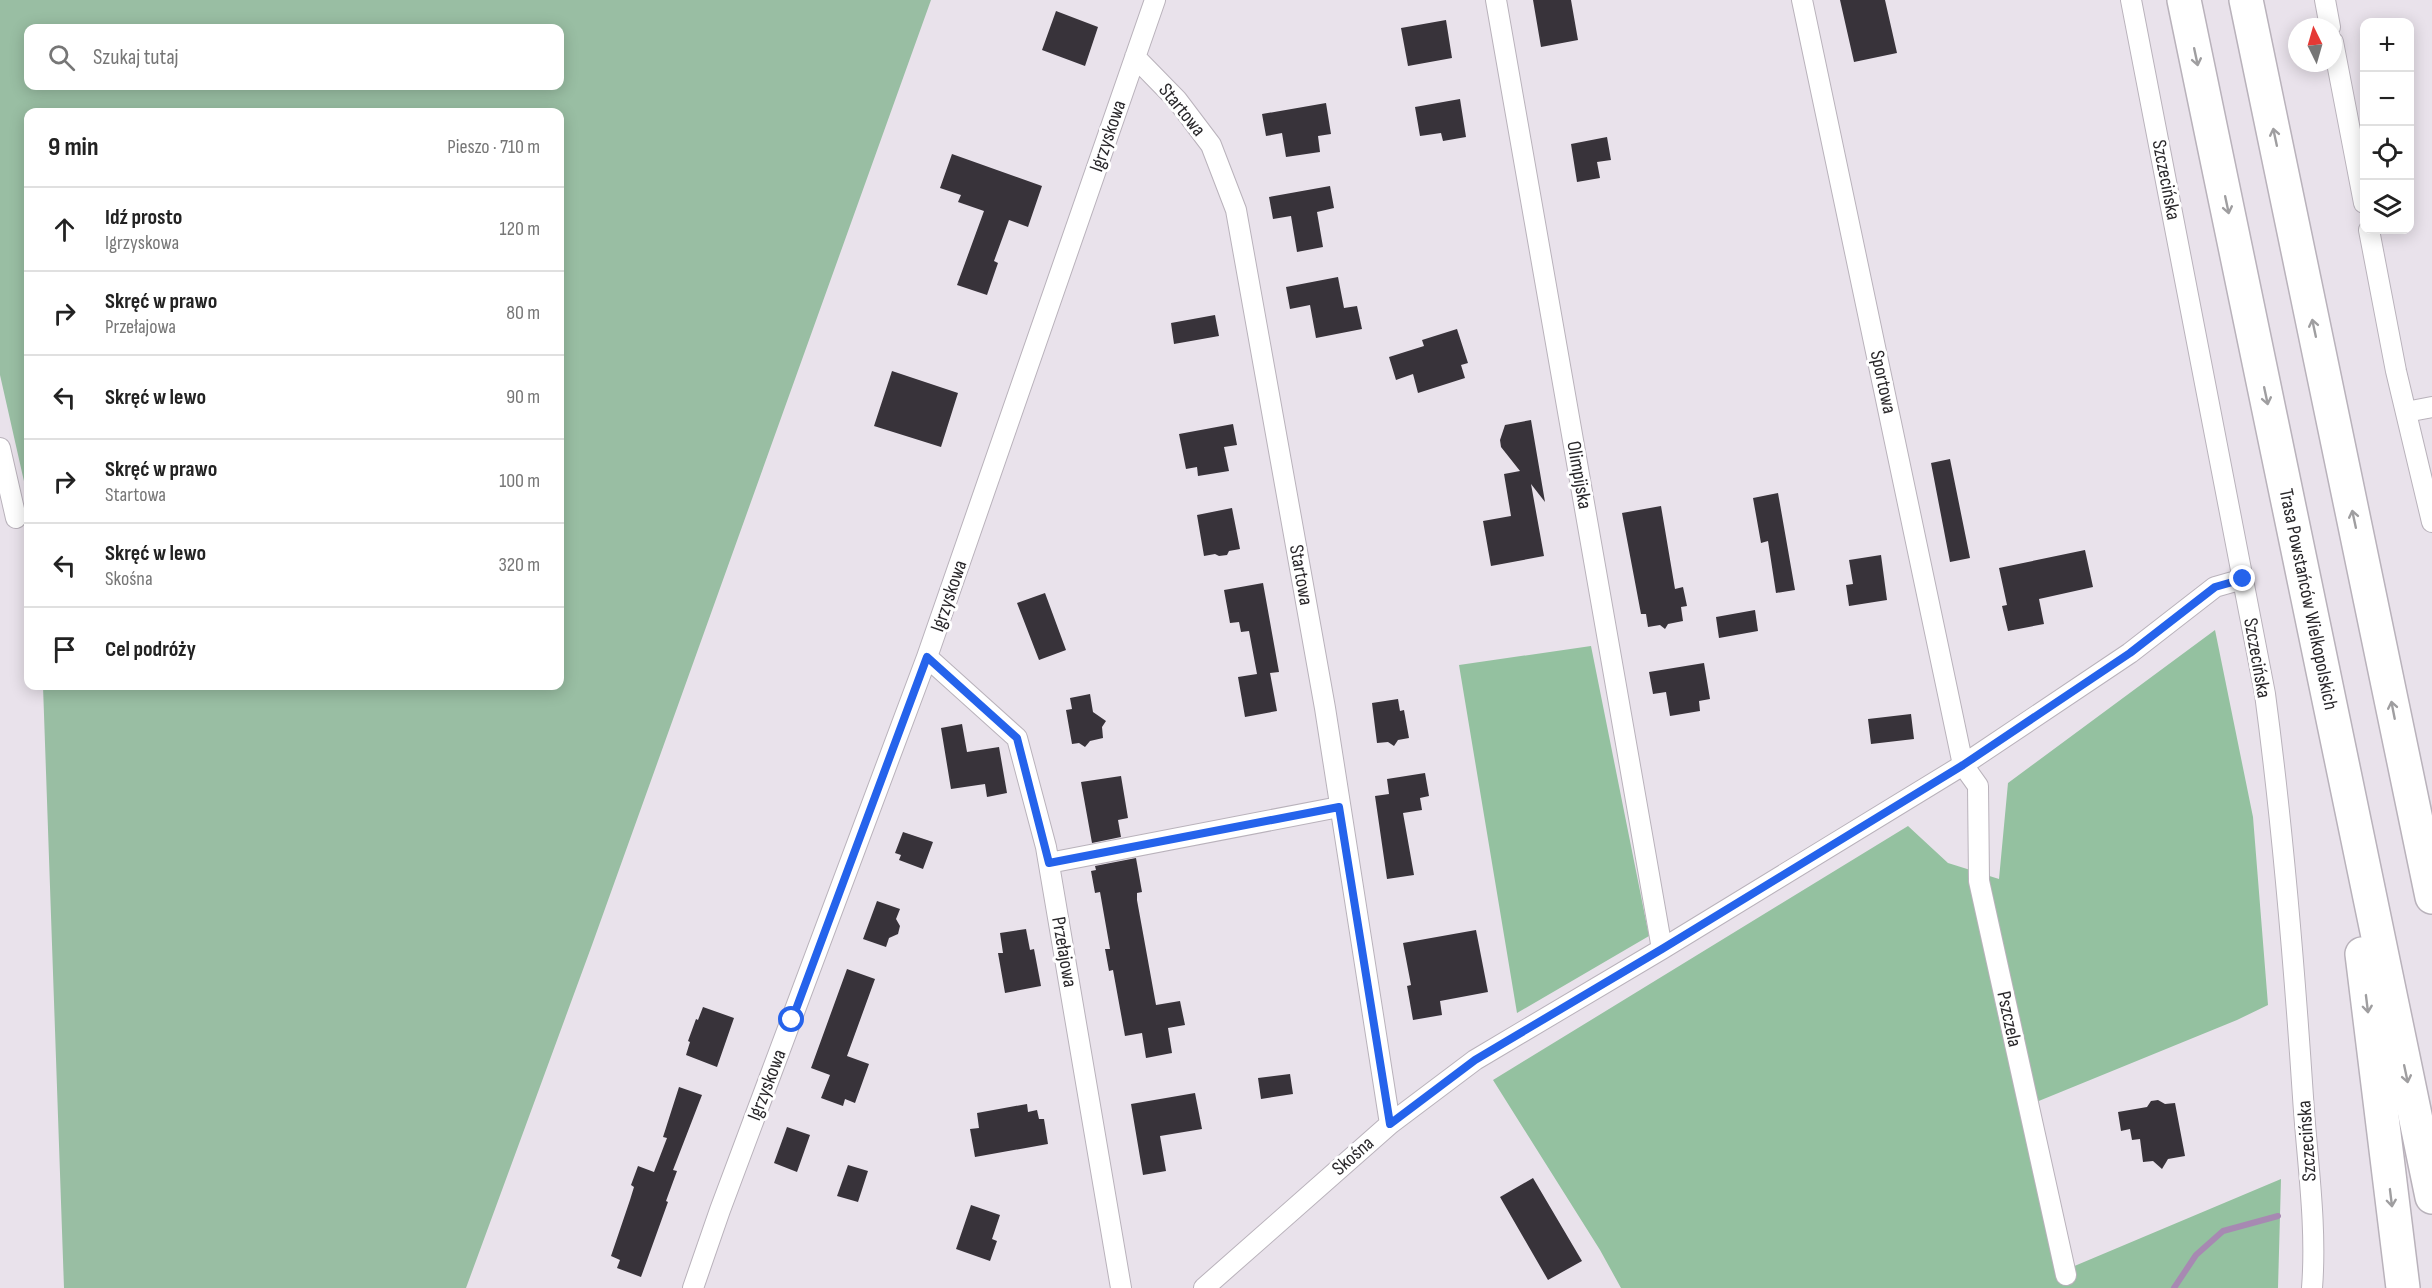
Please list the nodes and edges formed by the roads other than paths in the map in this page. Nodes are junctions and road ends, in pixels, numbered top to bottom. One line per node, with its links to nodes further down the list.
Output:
1 (1155, 0): 9 (street, Igrzyskowa)
2 (1496, 0): 27 (street, Olimpijska)
3 (1802, 0): 20 (street, Sportowa)
4 (2131, 0): 18 (street, Szczecińska)
5 (2184, 0): 22 (highway, Trasa Powstańców Wielkopolskich, one-way to 22)
6 (2246, 0): 21 (highway, one-way to 6)
7 (2325, 0): 8 (street)
8 (2328, 18)
9 (1135, 57): 19 (street, Igrzyskowa); 23 (street, Startowa)
10 (2339, 72): 11 (street)
11 (2360, 182)
12 (2370, 234): 14 (street)
13 (2432, 406): 14 (street)
14 (2406, 412): 17 (street)
15 (0, 448): 16 (street)
16 (16, 518)
17 (2432, 522)
18 (2243, 579): 20 (street, Skośna); 34 (street, Szczecińska)
19 (927, 657): 25 (street, Przełajowa); 31 (street, Igrzyskowa)
20 (1963, 765): 27 (street, Skośna); 30 (street, Pszczela)
21 (2405, 767): 24 (highway); 26 (highway)
22 (2345, 779): 29 (highway, Trasa Powstańców Wielkopolskich, one-way to 29); 35 (highway, one-way to 35)
23 (1339, 807): 25 (street); 28 (street, Startowa)
24 (2432, 849)
25 (1049, 863): 32 (street, Przełajowa)
26 (2432, 897)
27 (1662, 949): 28 (street, Skośna)
28 (1390, 1124): 33 (street, Skośna)
29 (2432, 1197)
30 (2066, 1275)
31 (693, 1288)
32 (1121, 1288)
33 (1204, 1288)
34 (2312, 1288)
35 (2403, 1288)

